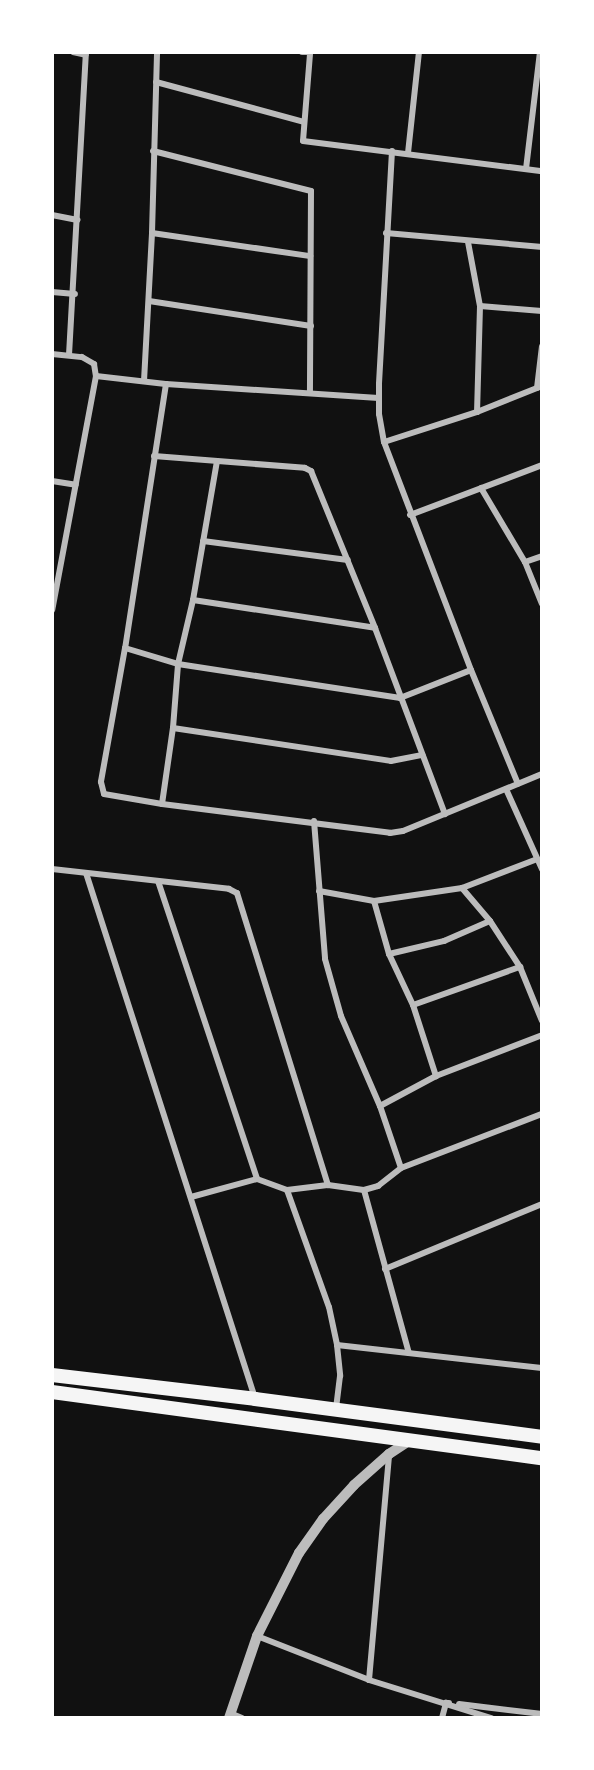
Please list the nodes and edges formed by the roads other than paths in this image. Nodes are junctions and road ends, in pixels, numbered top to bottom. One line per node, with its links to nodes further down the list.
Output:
1 (73, 52): 6 (street)
2 (158, 52): 7 (street)
3 (419, 52): 11 (street)
4 (540, 52): 12 (street)
5 (307, 53): 8 (street)
6 (86, 54): 15 (street)
7 (156, 82): 8 (street); 9 (street)
8 (304, 122): 10 (street)
9 (153, 151): 16 (street); 20 (street)
10 (392, 151): 11 (street); 17 (street)
11 (408, 153): 12 (street)
12 (526, 169): 13 (street)
13 (542, 171)
14 (52, 215): 15 (street)
15 (78, 220): 22 (street)
16 (152, 233): 20 (street); 23 (street)
17 (386, 233): 18 (street); 35 (street)
18 (468, 242): 19 (street); 24 (street)
19 (542, 248)
20 (310, 256): 26 (street)
21 (52, 292): 22 (street)
22 (75, 294): 29 (street)
23 (149, 302): 26 (street); 31 (street)
24 (480, 306): 25 (street); 36 (street)
25 (542, 311)
26 (311, 326): 34 (street)
27 (542, 346): 33 (street)
28 (52, 354): 29 (street)
29 (69, 355): 30 (street)
30 (96, 376): 31 (street); 42 (street)
31 (144, 381): 32 (street)
32 (166, 384): 34 (street); 38 (street)
33 (539, 387): 36 (street)
34 (310, 393): 35 (street)
35 (379, 398): 37 (street)
36 (477, 412): 37 (street)
37 (384, 442): 44 (street)
38 (154, 456): 39 (street); 53 (street)
39 (217, 461): 45 (street); 47 (street)
40 (542, 465): 43 (street)
41 (52, 481): 42 (street)
42 (76, 485): 51 (street)
43 (481, 488): 44 (street); 48 (street)
44 (410, 515): 55 (street)
45 (203, 541): 47 (street); 49 (street)
46 (542, 556): 48 (street)
47 (348, 560): 52 (street)
48 (525, 562): 50 (street)
49 (193, 600): 52 (street); 54 (street)
50 (542, 604)
51 (52, 610)
52 (375, 628): 56 (street)
53 (125, 648): 54 (street); 62 (street)
54 (178, 664): 56 (street); 57 (street)
55 (471, 670): 56 (street); 60 (street)
56 (400, 698): 58 (street)
57 (173, 728): 58 (street); 62 (street)
58 (422, 755): 63 (street)
59 (542, 774): 60 (street)
60 (518, 784): 61 (street)
61 (506, 789): 63 (street); 65 (street)
62 (162, 804): 64 (street)
63 (445, 814): 64 (street)
64 (314, 821): 71 (street)
65 (537, 859): 67 (street); 70 (street)
66 (52, 869): 68 (street)
67 (542, 869)
68 (86, 873): 69 (street); 87 (street)
69 (158, 881): 83 (street); 84 (street)
70 (462, 888): 72 (street); 73 (street)
71 (319, 891): 72 (street); 80 (street)
72 (374, 901): 74 (street)
73 (490, 921): 74 (street); 75 (street)
74 (389, 954): 76 (street)
75 (520, 968): 76 (street); 77 (street)
76 (413, 1005): 79 (street)
77 (542, 1021)
78 (542, 1035): 79 (street)
79 (436, 1076): 80 (street)
80 (380, 1106): 82 (street)
81 (542, 1114): 82 (street)
82 (401, 1167): 86 (street)
83 (256, 1179): 85 (street); 87 (street)
84 (328, 1185): 85 (street); 86 (street)
85 (287, 1190): 90 (street)
86 (364, 1190): 89 (street)
87 (191, 1197): 96 (street)
88 (542, 1204): 89 (street)
89 (385, 1269): 91 (street)
90 (337, 1345): 91 (street); 97 (street)
91 (409, 1353): 92 (street)
92 (542, 1368)
93 (52, 1375): 95 (main road)
94 (52, 1392): 98 (main road)
95 (239, 1398): 96 (main road); 98 (main road)
96 (255, 1399): 97 (main road)
97 (336, 1412): 99 (main road)
98 (236, 1417): 100 (main road)
99 (542, 1437)
100 (409, 1441): 101 (street); 102 (main road)
101 (389, 1454): 103 (street); 104 (street)
102 (542, 1458)
103 (257, 1636): 104 (street); 107 (street)
104 (369, 1680): 105 (street)
105 (446, 1703): 106 (street); 109 (street); 110 (street)
106 (542, 1714)
107 (230, 1715): 108 (street)
108 (242, 1718)
109 (441, 1718)
110 (491, 1718)

